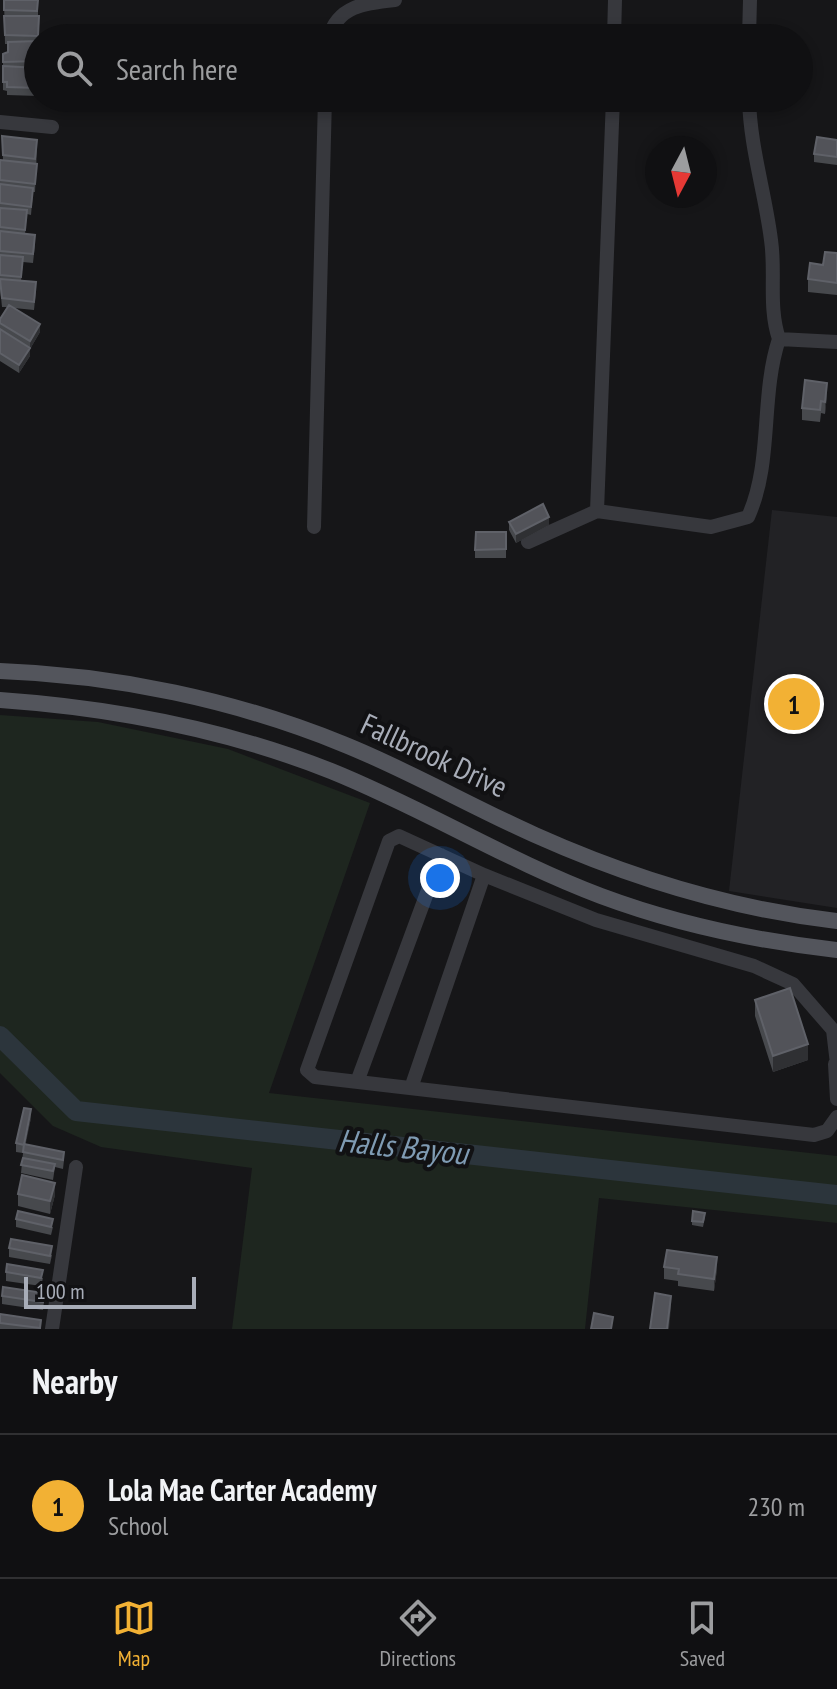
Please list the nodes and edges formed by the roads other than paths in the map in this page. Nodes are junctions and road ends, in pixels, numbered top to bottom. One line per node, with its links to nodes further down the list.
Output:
1 (395, 0): 4 (street)
2 (615, 0): 5 (street)
3 (750, 0): 6 (street)
4 (333, 24)
5 (614, 24)
6 (749, 24)
7 (325, 112): 15 (street)
8 (612, 112): 14 (street)
9 (750, 112): 12 (street)
10 (0, 122): 11 (street)
11 (52, 127)
12 (784, 338): 13 (street); 14 (street)
13 (837, 342)
14 (597, 511): 16 (street)
15 (314, 527)
16 (528, 542)
17 (0, 671): 21 (main road, Fallbrook Drive)
18 (0, 700): 23 (main road, Fallbrook Drive)
19 (441, 855): 20 (street); 27 (street); 27 (street)
20 (484, 875): 25 (street); 28 (street)
21 (753, 908): 22 (main road, Fallbrook Drive); 23 (main road)
22 (837, 921)
23 (746, 936): 24 (main road, Fallbrook Drive)
24 (837, 950)
25 (835, 1029): 26 (street)
26 (836, 1064): 29 (street)
27 (357, 1082): 28 (street)
28 (411, 1088): 30 (street)
29 (837, 1099)
30 (837, 1117)
31 (76, 1167): 32 (street)
32 (52, 1329)

